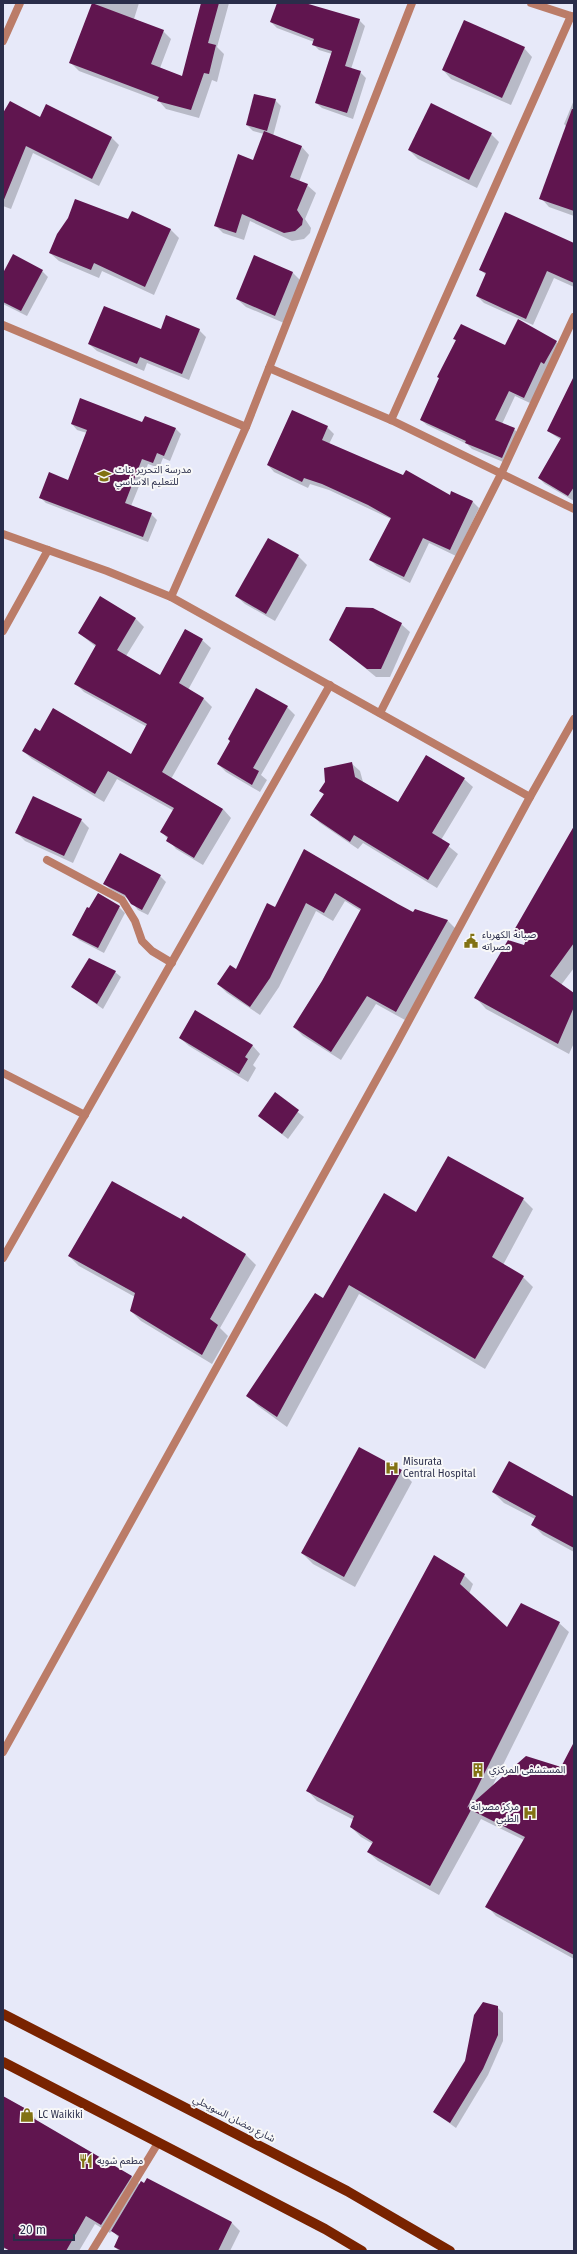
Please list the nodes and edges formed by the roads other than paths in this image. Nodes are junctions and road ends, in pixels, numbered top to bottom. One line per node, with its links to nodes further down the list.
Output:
1 (20, 3): 5 (street)
2 (412, 3): 8 (street)
3 (531, 3): 4 (street)
4 (573, 16): 9 (street)
5 (3, 41)
6 (574, 317): 11 (street)
7 (3, 325): 10 (street)
8 (269, 368): 9 (street); 10 (street)
9 (391, 420): 11 (street)
10 (246, 427): 15 (street)
11 (501, 474): 12 (street); 18 (street)
12 (574, 509)
13 (3, 534): 14 (street)
14 (48, 550): 15 (street); 16 (street)
15 (171, 597): 17 (street)
16 (3, 631)
17 (330, 685): 18 (street); 22 (street)
18 (380, 713): 20 (street)
19 (574, 719): 20 (street)
20 (530, 797): 26 (street)
21 (47, 860): 22 (street)
22 (172, 962): 24 (street)
23 (3, 1073): 24 (street)
24 (85, 1115): 25 (street)
25 (3, 1258)
26 (3, 1752)
27 (3, 2014): 32 (main road, شارع رمضان السويحلي)
28 (3, 2062): 29 (main road)
29 (158, 2143): 30 (street); 31 (main road)
30 (92, 2251)
31 (362, 2251)
32 (450, 2251)

